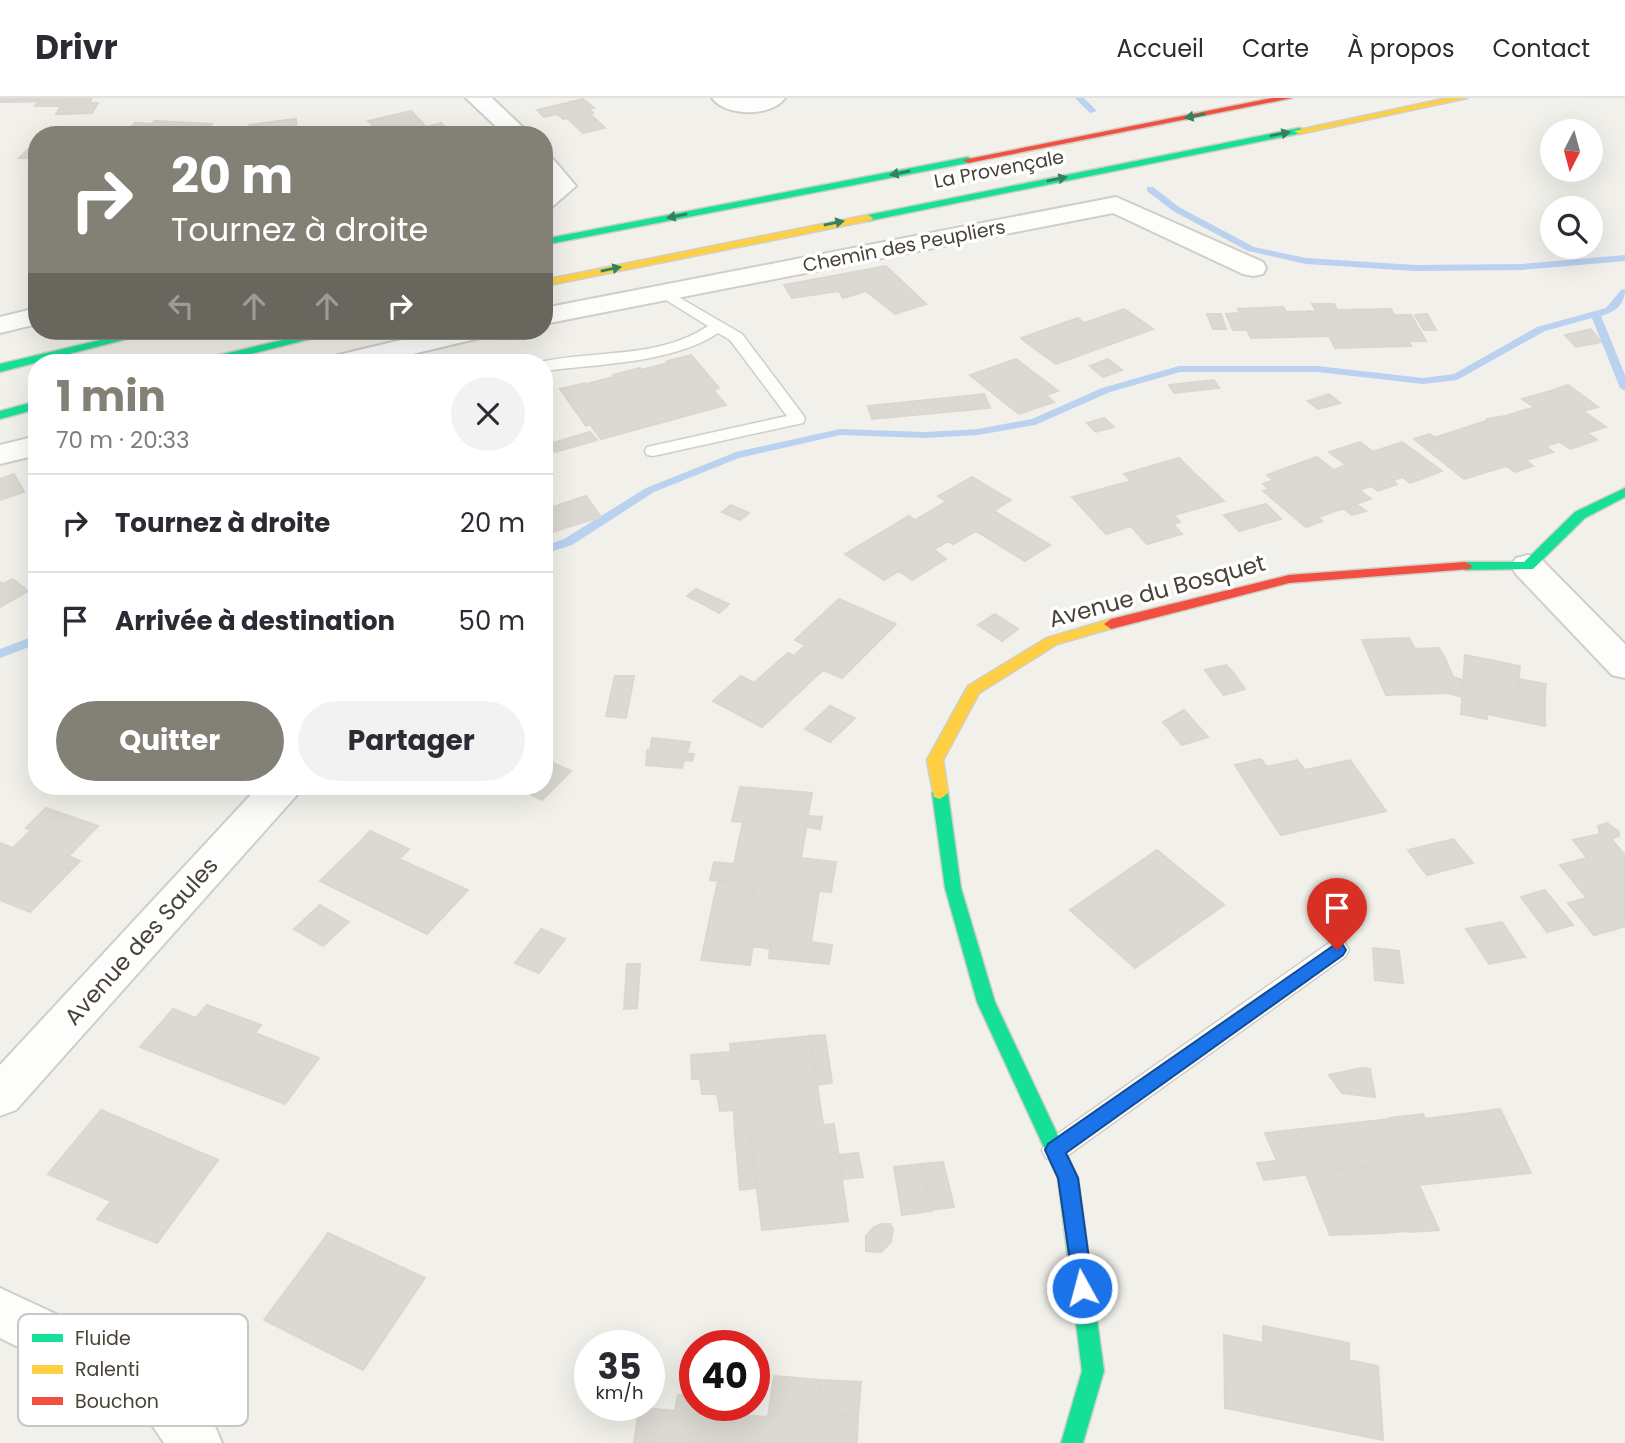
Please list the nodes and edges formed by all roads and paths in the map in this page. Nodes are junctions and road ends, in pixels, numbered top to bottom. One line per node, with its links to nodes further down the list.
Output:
1 (478, 98): 6 (street)
2 (724, 98): 3 (street)
3 (773, 98)
4 (1287, 98): 9 (main road, La Provençale, one-way to 9)
5 (1462, 98): 11 (main road, La Provençale, one-way to 5)
6 (509, 126)
7 (553, 174): 8 (street)
8 (553, 194)
9 (553, 240)
10 (1253, 268): 12 (street, Chemin des Peupliers)
11 (553, 281)
12 (663, 292): 13 (street, Chemin des Peupliers); 16 (lane)
13 (553, 314)
14 (28, 319): 15 (street)
15 (0, 325)
16 (718, 326): 24 (lane); 29 (lane)
17 (114, 340): 20 (main road)
18 (298, 340): 21 (main road)
19 (436, 340): 22 (street)
20 (57, 354)
21 (239, 354)
22 (378, 354)
23 (28, 361): 25 (main road)
24 (553, 365)
25 (0, 368)
26 (28, 407): 27 (main road)
27 (0, 415)
28 (28, 447): 30 (street)
29 (653, 452)
30 (0, 455)
31 (1625, 492): 32 (main road)
32 (1528, 566): 33 (street); 37 (main road, Avenue du Bosquet)
33 (1625, 666)
34 (274, 795): 36 (street, Avenue des Saules)
35 (1337, 950): 37 (lane)
36 (0, 1096)
37 (1055, 1150): 42 (main road, Avenue du Bosquet)
38 (0, 1312): 39 (street)
39 (18, 1321)
40 (184, 1426): 41 (street)
41 (195, 1443)
42 (1072, 1443)

